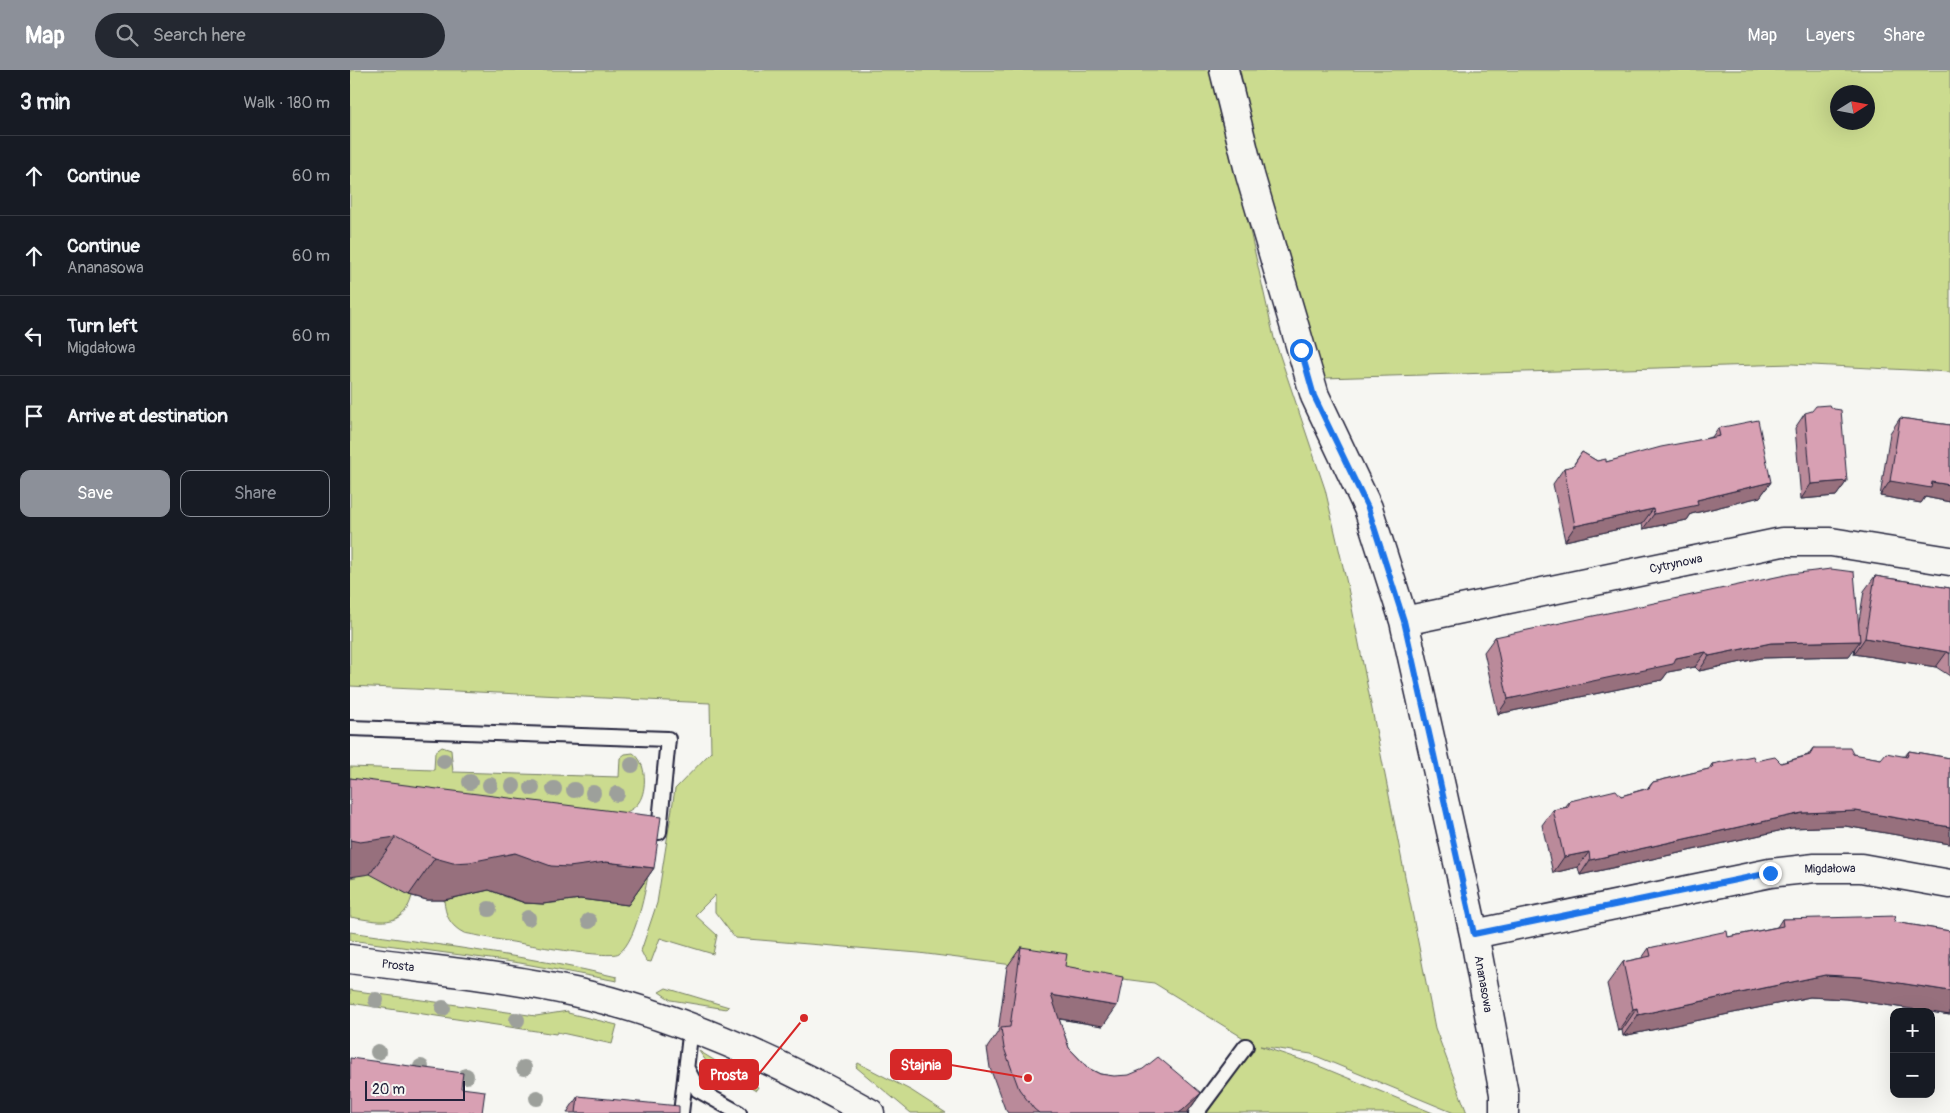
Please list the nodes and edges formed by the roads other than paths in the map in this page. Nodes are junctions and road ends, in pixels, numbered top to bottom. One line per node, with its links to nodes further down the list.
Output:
1 (1224, 70): 3 (street, Ananasowa)
2 (1950, 561): 3 (street, Cytrynowa)
3 (1404, 621): 7 (street, Ananasowa)
4 (350, 728): 5 (lane)
5 (629, 828)
6 (1950, 884): 7 (street, Migdałowa)
7 (1474, 934): 16 (street, Ananasowa)
8 (350, 959): 9 (street, Prosta)
9 (691, 1027): 11 (lane); 14 (street, Prosta)
10 (1246, 1046): 15 (lane)
11 (686, 1067): 12 (lane); 13 (lane)
12 (681, 1113)
13 (739, 1113)
14 (870, 1113)
15 (1196, 1113)
16 (1504, 1113)

